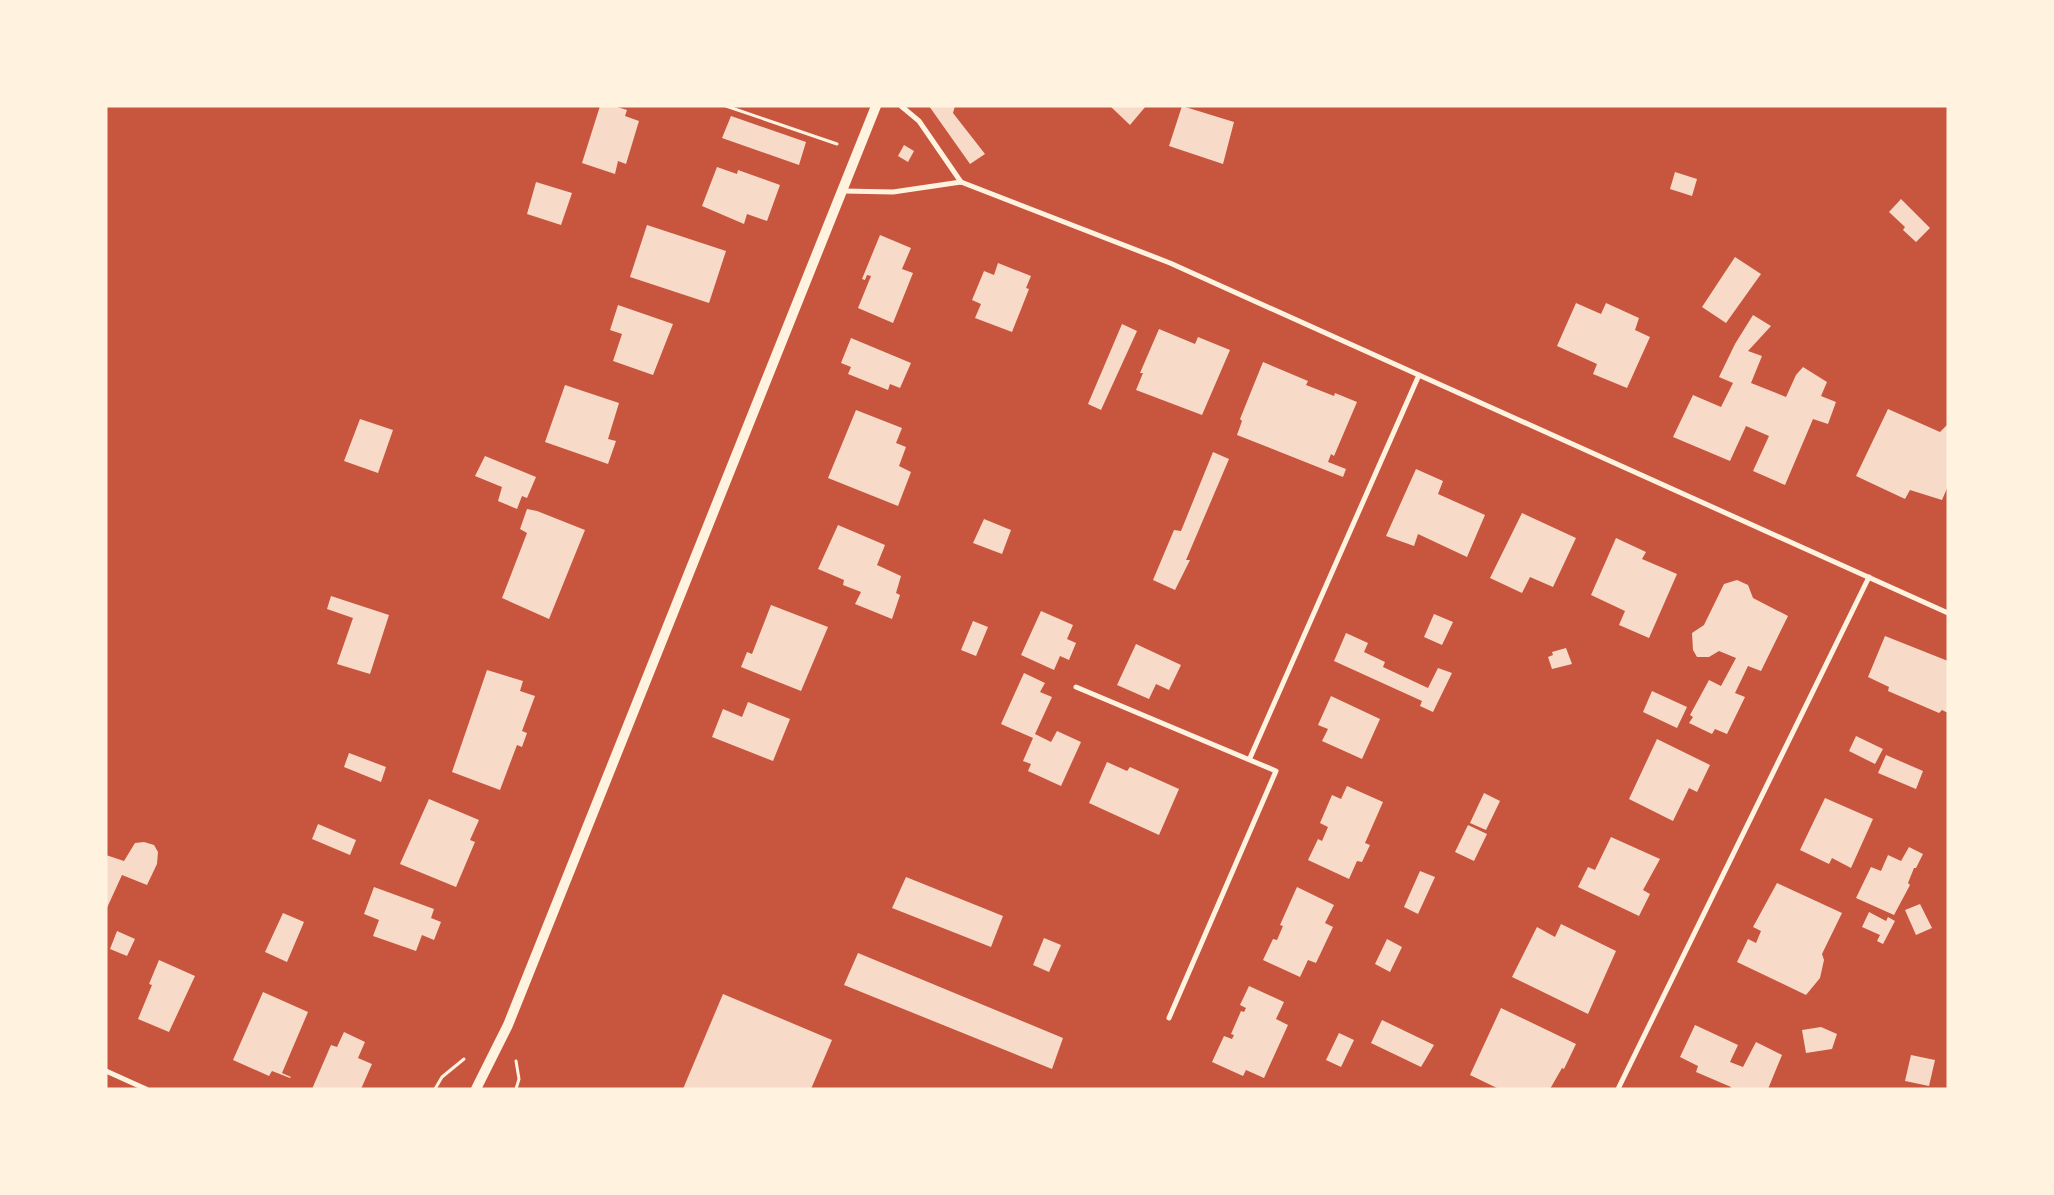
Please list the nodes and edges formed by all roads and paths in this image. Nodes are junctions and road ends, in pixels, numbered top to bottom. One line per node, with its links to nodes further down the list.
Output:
1 (726, 106): 4 (path)
2 (876, 106): 4 (main road)
3 (901, 106): 5 (street)
4 (859, 152): 6 (main road)
5 (961, 182): 6 (street); 7 (street)
6 (844, 191): 15 (main road)
7 (1419, 375): 8 (street); 11 (street)
8 (1869, 577): 9 (street); 16 (street)
9 (1948, 613)
10 (1076, 687): 11 (street)
11 (1250, 758): 12 (street)
12 (1169, 1018)
13 (106, 1071): 14 (street)
14 (146, 1089)
15 (476, 1089)
16 (1618, 1089)

